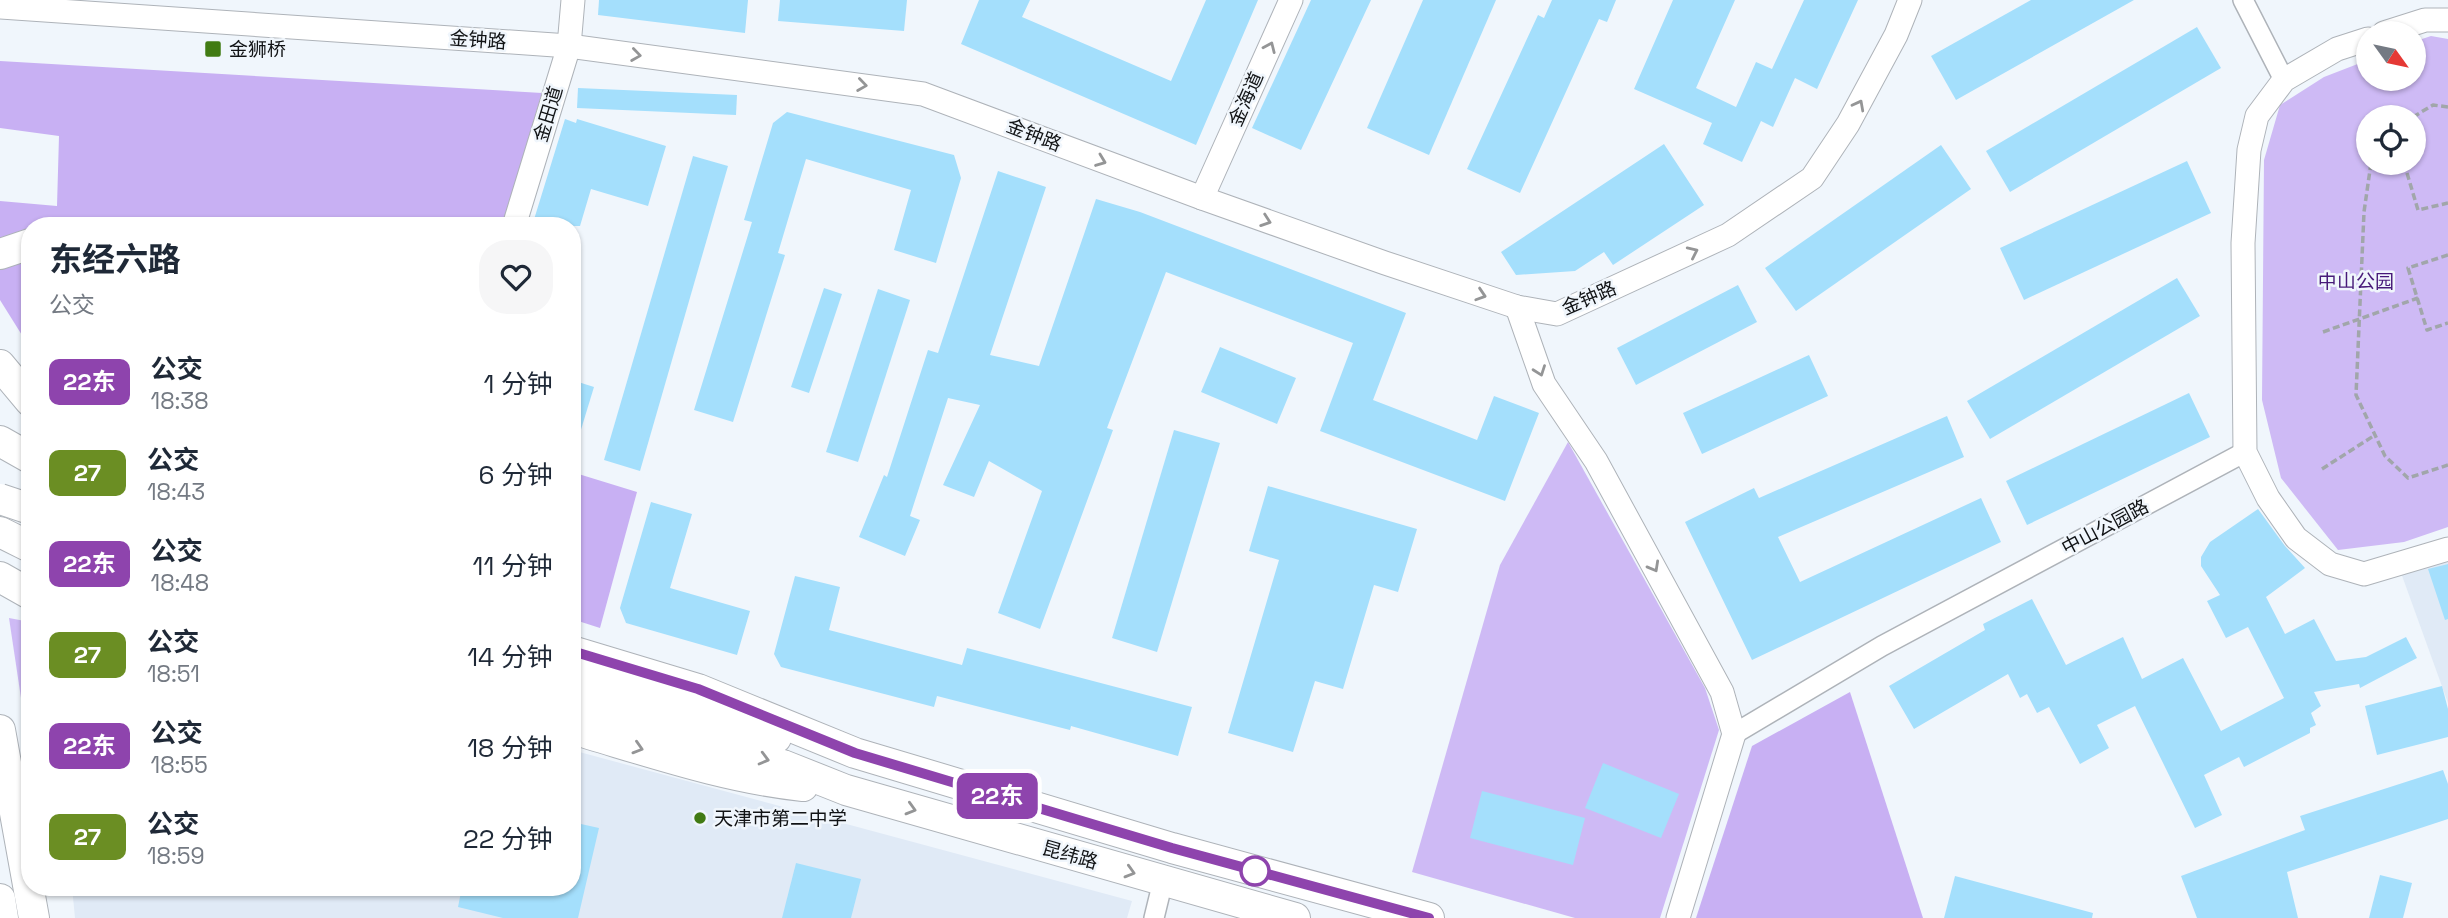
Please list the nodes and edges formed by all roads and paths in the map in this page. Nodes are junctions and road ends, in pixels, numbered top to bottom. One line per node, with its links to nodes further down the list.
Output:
1 (573, 0): 9 (street, 金田道)
2 (1291, 0): 15 (street, 金海道, one-way to 2)
3 (1910, 0): 22 (street, 金钟路, one-way to 3)
4 (2243, 0): 10 (street)
5 (0, 7): 9 (street, 金钟路)
6 (2448, 20): 7 (street)
7 (2422, 21)
8 (2356, 43): 10 (street)
9 (569, 46): 15 (street, 金钟路, one-way to 15); 17 (street, 金田道)
10 (2284, 80): 30 (street)
11 (2448, 107): 12 (path)
12 (2426, 109)
13 (2369, 175): 23 (path)
14 (2408, 175): 16 (path)
15 (1202, 198): 22 (street, 金钟路, one-way to 22)
16 (2448, 203)
17 (517, 217)
18 (21, 247): 19 (main road)
19 (0, 254)
20 (2448, 256): 21 (path)
21 (2417, 298): 23 (path); 24 (path)
22 (1517, 307): 52 (street, one-way to 52)
23 (2359, 319): 25 (path); 28 (path)
24 (2448, 323)
25 (2323, 332)
26 (0, 365): 27 (main road)
27 (21, 390)
28 (2375, 435): 34 (path); 35 (path)
29 (0, 441): 31 (main road)
30 (2245, 452): 43 (street); 52 (street, 中山公园路)
31 (21, 453)
32 (0, 463): 33 (main road)
33 (21, 464)
34 (2448, 466)
35 (2322, 468)
36 (0, 481): 38 (main road)
37 (0, 499): 39 (main road, bridge)
38 (0, 506)
39 (21, 506)
40 (0, 529): 41 (main road); 42 (main road)
41 (21, 533)
42 (21, 542)
43 (2448, 549)
44 (0, 577): 45 (main road)
45 (21, 589)
46 (581, 654): 53 (main road)
47 (581, 681): 50 (main road)
48 (581, 704): 50 (main road)
49 (0, 728): 54 (main road); 56 (main road)
50 (700, 729): 53 (main road); 55 (main road, one-way to 55)
51 (581, 732): 55 (main road, one-way to 55)
52 (1734, 734): 65 (street)
53 (855, 753): 64 (main road, 昆纬路)
54 (21, 759)
55 (846, 790): 57 (main road, 昆纬路, one-way to 57)
56 (21, 833)
57 (1163, 881): 62 (street); 63 (main road, 昆纬路)
58 (31, 896): 61 (main road)
59 (0, 899): 60 (main road)
60 (4, 918)
61 (34, 918)
62 (1154, 918)
63 (1295, 918)
64 (1429, 918)
65 (1678, 918)

